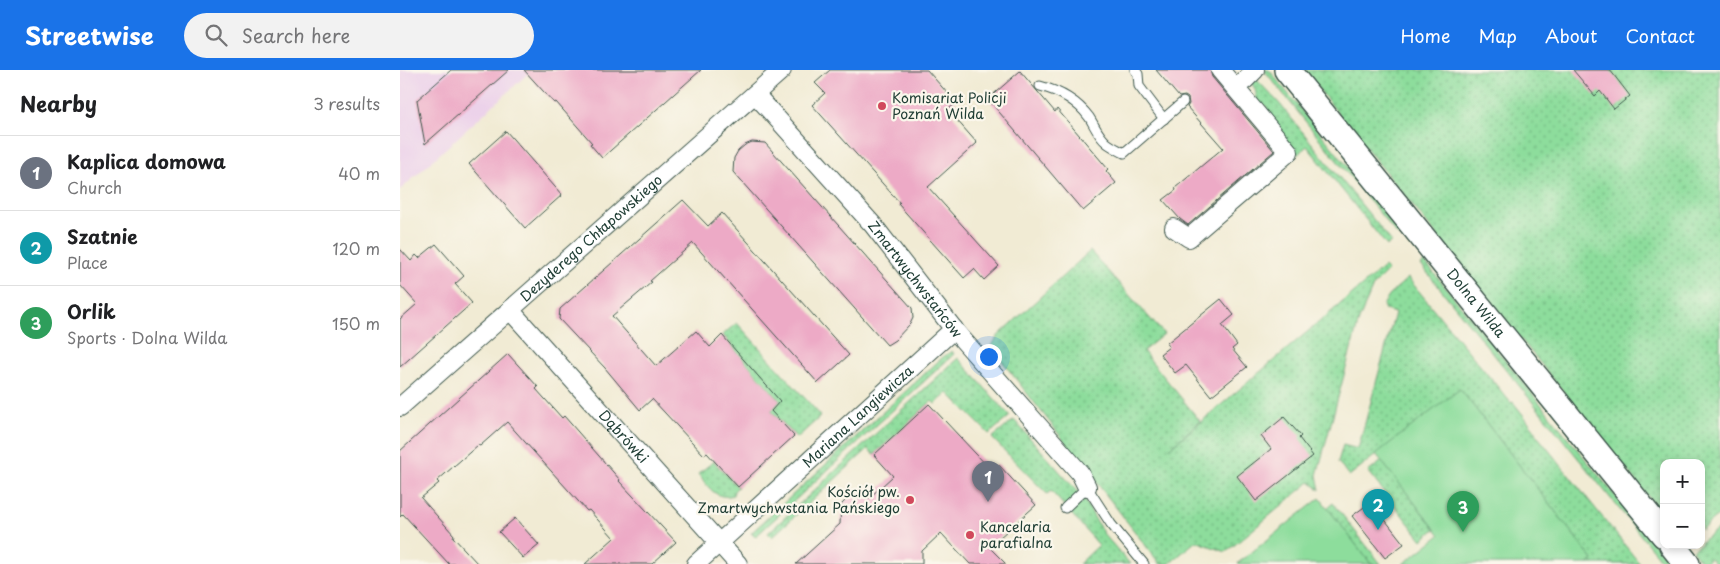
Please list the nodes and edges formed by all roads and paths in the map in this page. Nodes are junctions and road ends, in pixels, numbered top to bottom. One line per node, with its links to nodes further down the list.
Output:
1 (782, 70): 6 (street, Dezyderego Chłapowskiego)
2 (1135, 70): 8 (lane)
3 (1287, 70): 15 (street, Dolna Wilda)
4 (1218, 71): 9 (street)
5 (1040, 86): 8 (lane)
6 (755, 94): 10 (street, Dezyderego Chłapowskiego); 11 (street, Zmartwychwstańców)
7 (1183, 102): 8 (lane)
8 (1164, 119)
9 (1174, 228)
10 (510, 310): 12 (street, Dezyderego Chłapowskiego); 16 (street, Dąbrówki)
11 (954, 329): 13 (street, Zmartwychwstańców); 16 (street, Mariana Langiewicza)
12 (400, 408)
13 (1088, 488): 14 (lane); 20 (lane, Zmartwychwstańców)
14 (1065, 508)
15 (1660, 530)
16 (719, 543): 18 (street, Mariana Langiewicza); 19 (street, Dąbrówki)
17 (1675, 549): 21 (street)
18 (696, 564)
19 (738, 564)
20 (1144, 564)
21 (1687, 564)

